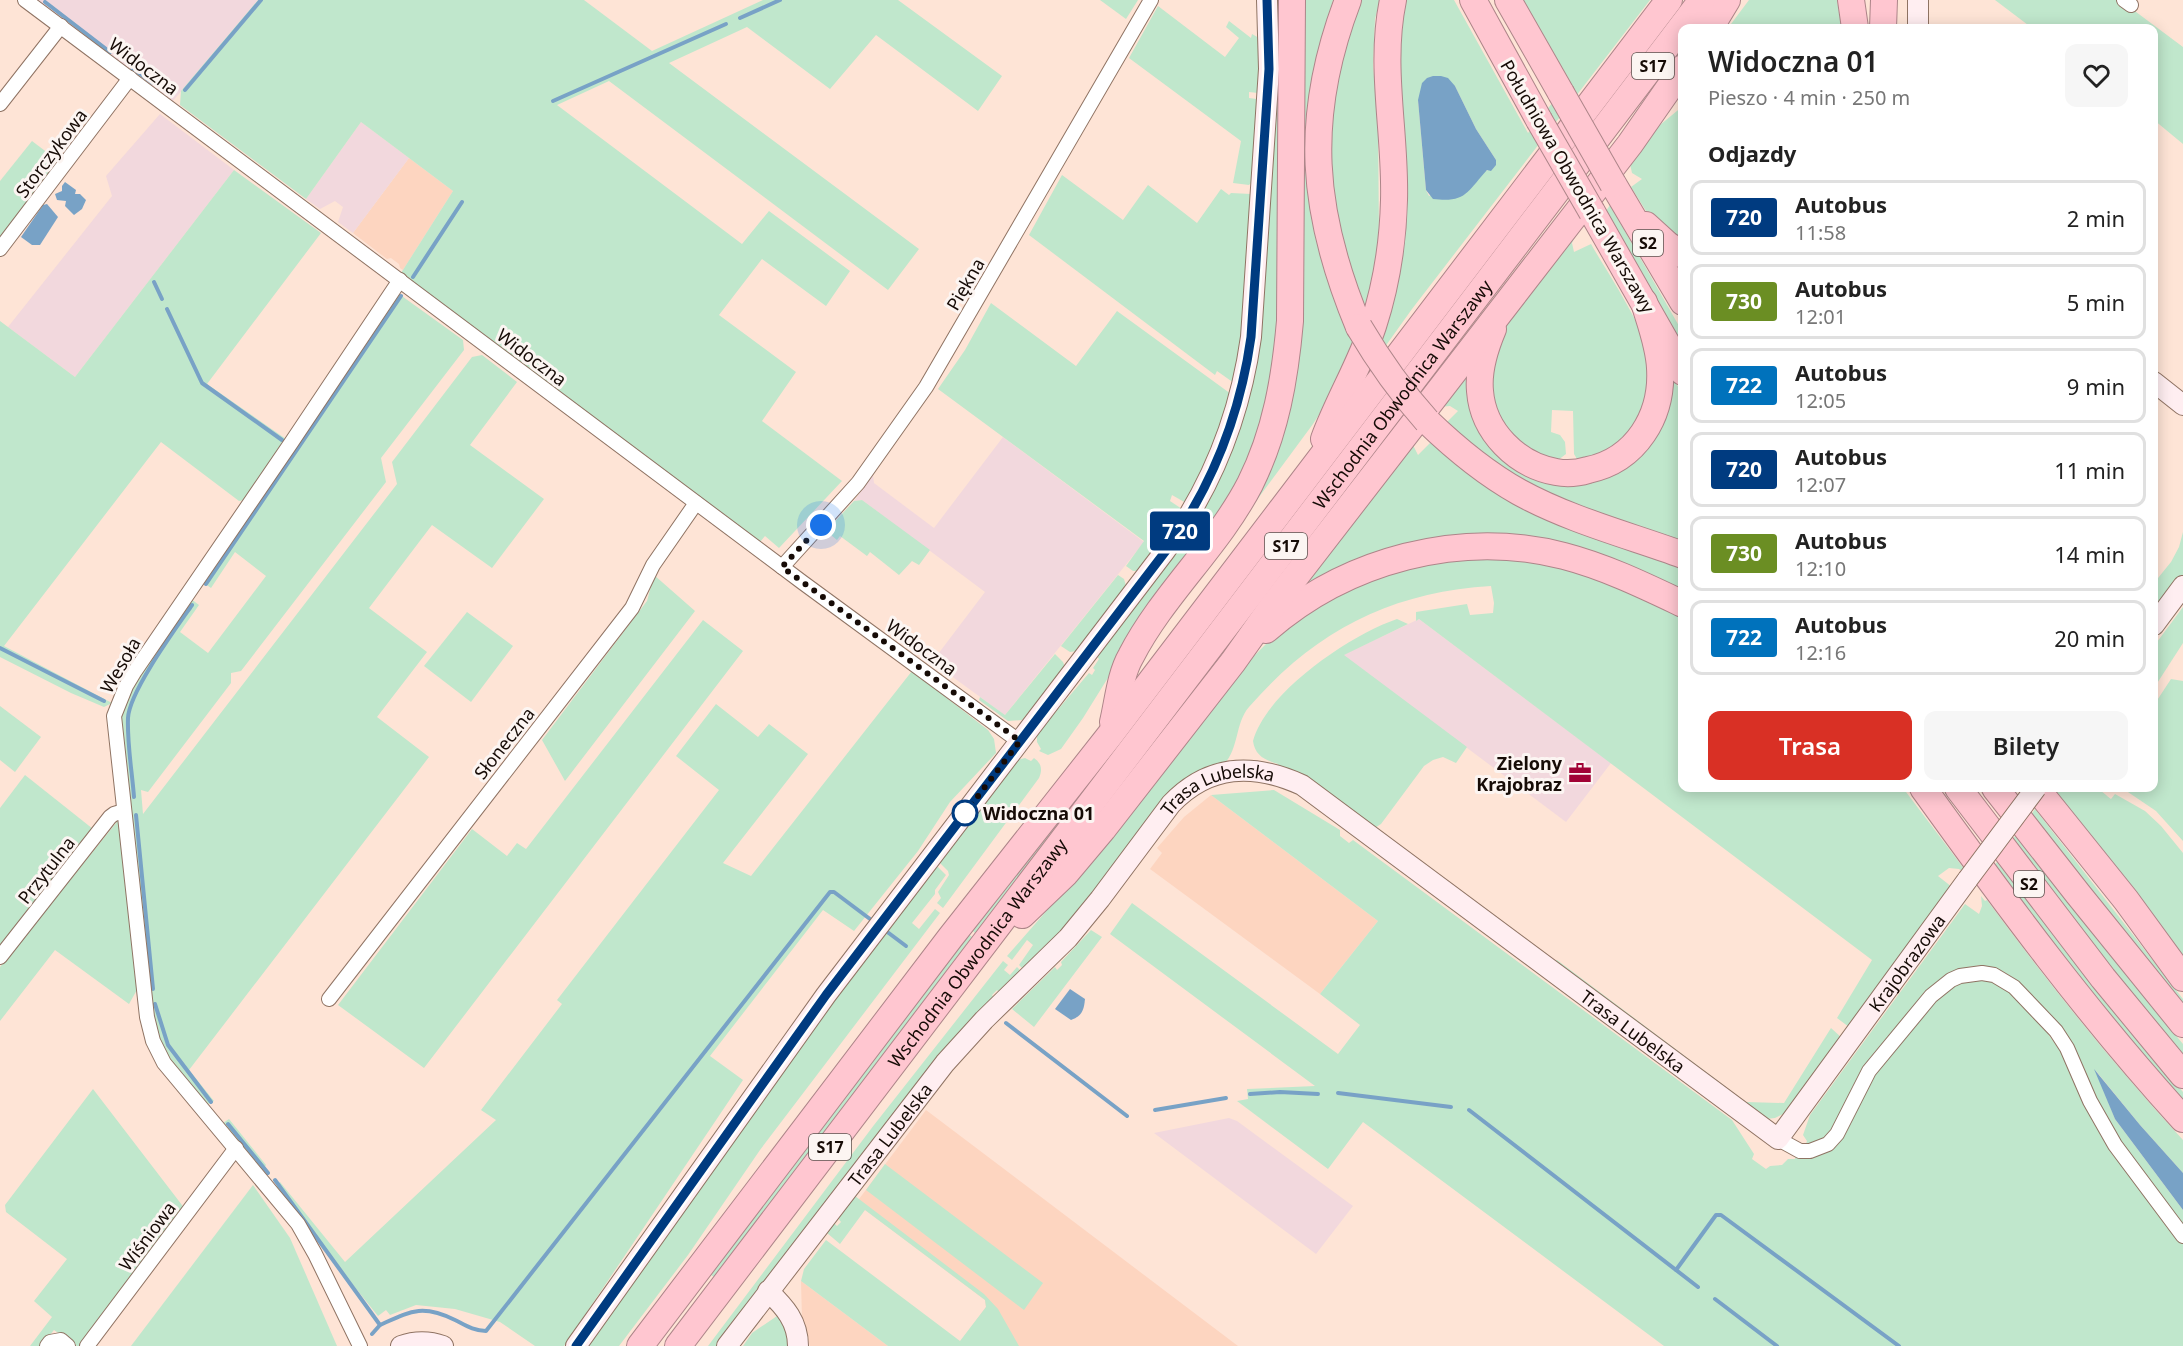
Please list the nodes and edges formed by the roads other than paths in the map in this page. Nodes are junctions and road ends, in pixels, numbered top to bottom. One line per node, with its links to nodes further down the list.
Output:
1 (25, 0): 20 (street, Widoczna)
2 (1151, 0): 40 (street, Piękna)
3 (1267, 0): 46 (street)
4 (1292, 0): 45 (highway)
5 (1348, 0): 39 (highway, bridge)
6 (1392, 0): 37 (highway)
7 (1473, 0): 32 (highway, Południowa Obwodnica Warszawy / S2, bridge)
8 (1508, 0): 27 (highway, Południowa Obwodnica Warszawy / S2, bridge)
9 (1669, 0): 37 (highway, S17)
10 (1702, 0): 15 (highway, Wschodnia Obwodnica Warszawy / S17)
11 (1727, 0): 16 (highway)
12 (1851, 0): 17 (highway)
13 (1884, 0): 18 (highway)
14 (1918, 0): 19 (street)
15 (1684, 24)
16 (1712, 24)
17 (1854, 24)
18 (1883, 24)
19 (1918, 24)
20 (60, 26): 23 (street, Widoczna); 25 (street)
21 (1678, 32): 54 (highway, Wschodnia Obwodnica Warszawy / S17)
22 (1678, 75): 26 (highway)
23 (130, 78): 28 (street, Storczykowa); 30 (street, Widoczna)
24 (1678, 101): 26 (highway)
25 (0, 104)
26 (1630, 144): 33 (highway)
27 (1613, 184): 29 (highway); 31 (highway, Południowa Obwodnica Warszawy / S2)
28 (0, 249)
29 (1678, 252)
30 (400, 280): 38 (street, Widoczna); 52 (street, Wesoła)
31 (1678, 294)
32 (1644, 302): 33 (highway); 34 (highway, Południowa Obwodnica Warszawy / S2)
33 (1504, 307): 44 (highway)
34 (1678, 363)
35 (2158, 385): 36 (street)
36 (2183, 405)
37 (1313, 468): 45 (highway, S17)
38 (696, 503): 40 (street, Widoczna); 56 (street, Słoneczna)
39 (1678, 553)
40 (782, 567): 46 (street, Widoczna)
41 (2183, 586): 43 (street)
42 (1678, 602): 44 (highway)
43 (2158, 620)
44 (1233, 662): 54 (highway)
45 (1110, 735): 71 (highway, Wschodnia Obwodnica Warszawy / S17)
46 (1020, 741): 70 (street)
47 (1926, 792): 59 (highway)
48 (1961, 792): 58 (highway, S2)
49 (1998, 792): 57 (highway, S2)
50 (2033, 792): 60 (street, Krajobrazowa, bridge)
51 (2039, 792): 55 (highway)
52 (124, 811): 53 (street, Przytulna); 61 (street, Wesoła)
53 (0, 957)
54 (971, 962): 72 (highway, Wschodnia Obwodnica Warszawy / S17)
55 (2183, 978)
56 (329, 999)
57 (2183, 1024)
58 (2183, 1075)
59 (2183, 1119)
60 (1778, 1138): 62 (street); 63 (street, Trasa Lubelska)
61 (236, 1148): 66 (street, Wiśniowa); 67 (street, Wesoła)
62 (2183, 1236)
63 (768, 1291): 73 (street, Trasa Lubelska); 74 (street)
64 (47, 1346): 65 (street)
65 (68, 1346)
66 (87, 1346)
67 (360, 1346)
68 (401, 1346): 69 (street)
69 (442, 1346)
70 (576, 1346)
71 (639, 1346)
72 (678, 1346)
73 (727, 1346)
74 (798, 1346)

